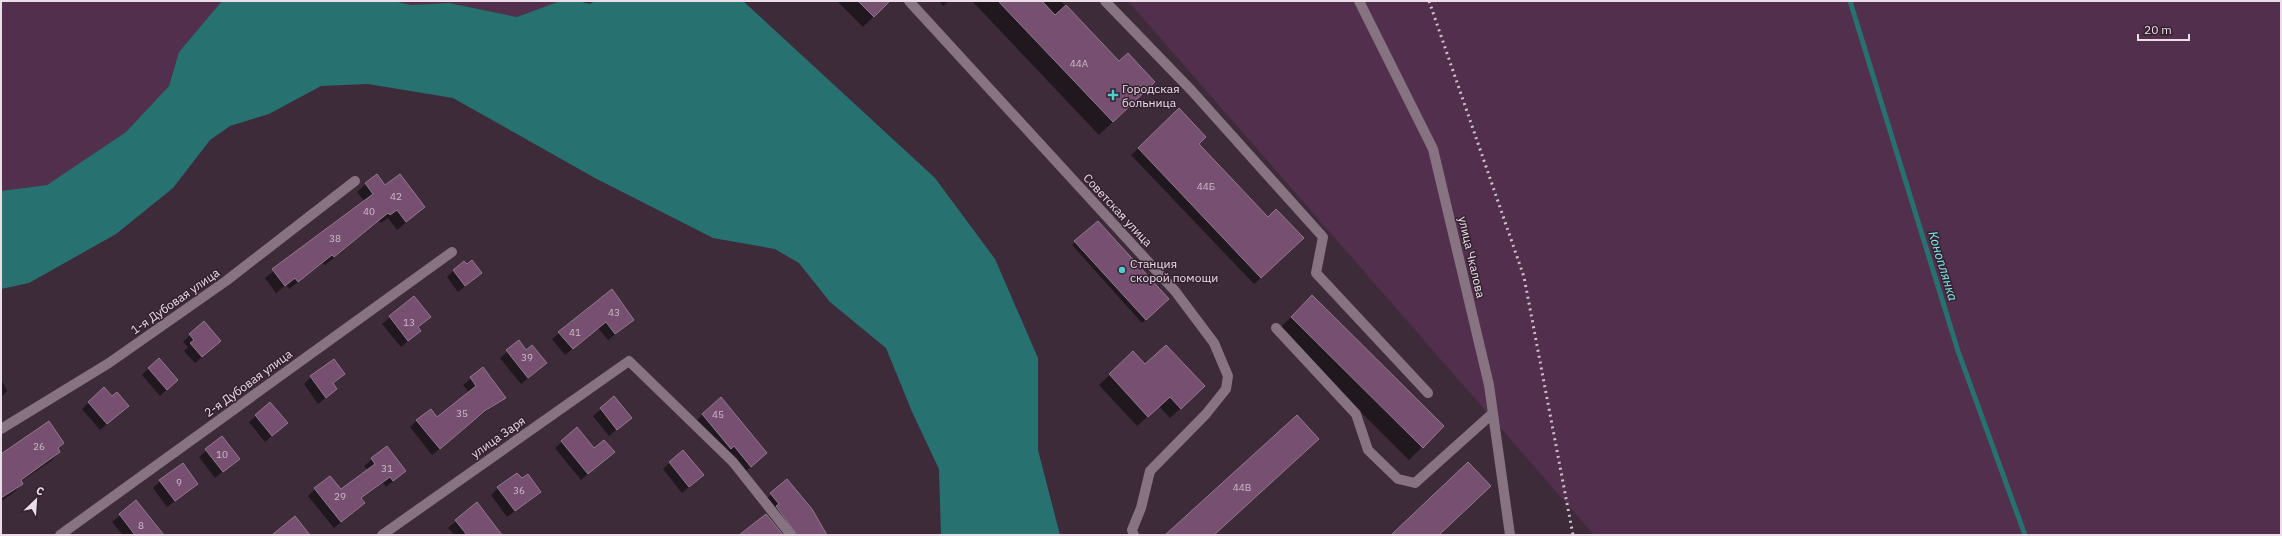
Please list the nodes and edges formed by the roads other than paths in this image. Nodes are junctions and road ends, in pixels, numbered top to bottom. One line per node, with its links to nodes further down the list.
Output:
1 (909, 1): 13 (street, Советская улица)
2 (1106, 1): 7 (street)
3 (1359, 1): 8 (street, улица Чкалова)
4 (355, 181): 9 (street, 1-я Дубовая улица)
5 (452, 252): 10 (street, 2-я Дубовая улица)
6 (1276, 328): 8 (street)
7 (1428, 393)
8 (1493, 413): 14 (street, улица Чкалова)
9 (1, 429)
10 (60, 535)
11 (382, 535): 12 (street, улица Заря)
12 (791, 535)
13 (1134, 535)
14 (1510, 535)

